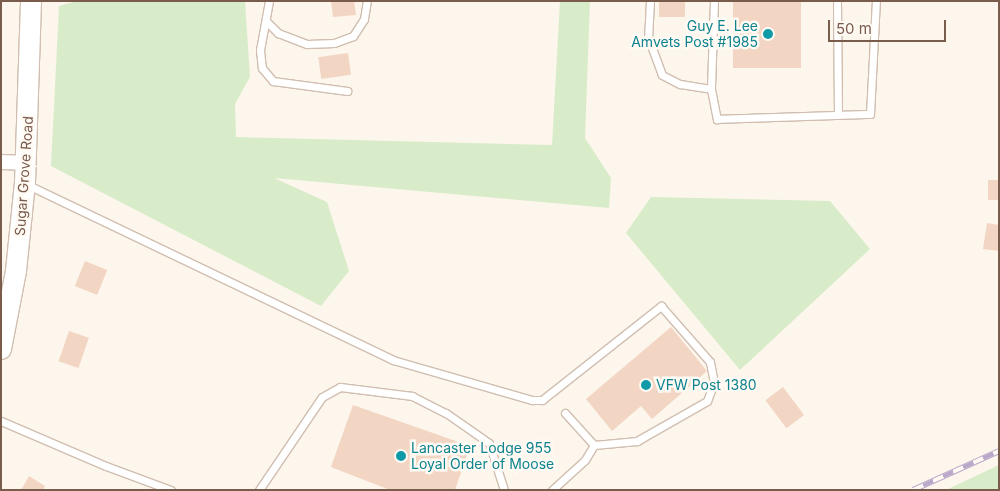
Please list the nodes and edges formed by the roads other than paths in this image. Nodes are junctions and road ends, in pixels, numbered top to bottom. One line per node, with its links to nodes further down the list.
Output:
1 (31, 1): 13 (street, Sugar Grove Road)
2 (269, 1): 8 (lane)
3 (367, 1): 8 (lane)
4 (650, 1): 9 (lane)
5 (714, 1): 9 (lane)
6 (837, 1): 11 (lane)
7 (876, 1): 11 (lane)
8 (267, 22): 10 (lane)
9 (711, 89): 11 (lane)
10 (347, 91)
11 (838, 115)
12 (1, 162): 13 (street)
13 (26, 163): 14 (street, Sugar Grove Road)
14 (25, 183): 15 (street, Sugar Grove Road); 20 (lane)
15 (18, 247): 16 (street); 17 (street, Sugar Grove Road)
16 (1, 272)
17 (1, 349)
18 (566, 413): 20 (lane)
19 (1, 421): 21 (lane)
20 (594, 445): 24 (lane)
21 (170, 490)
22 (258, 490): 23 (lane)
23 (504, 490)
24 (552, 490)

